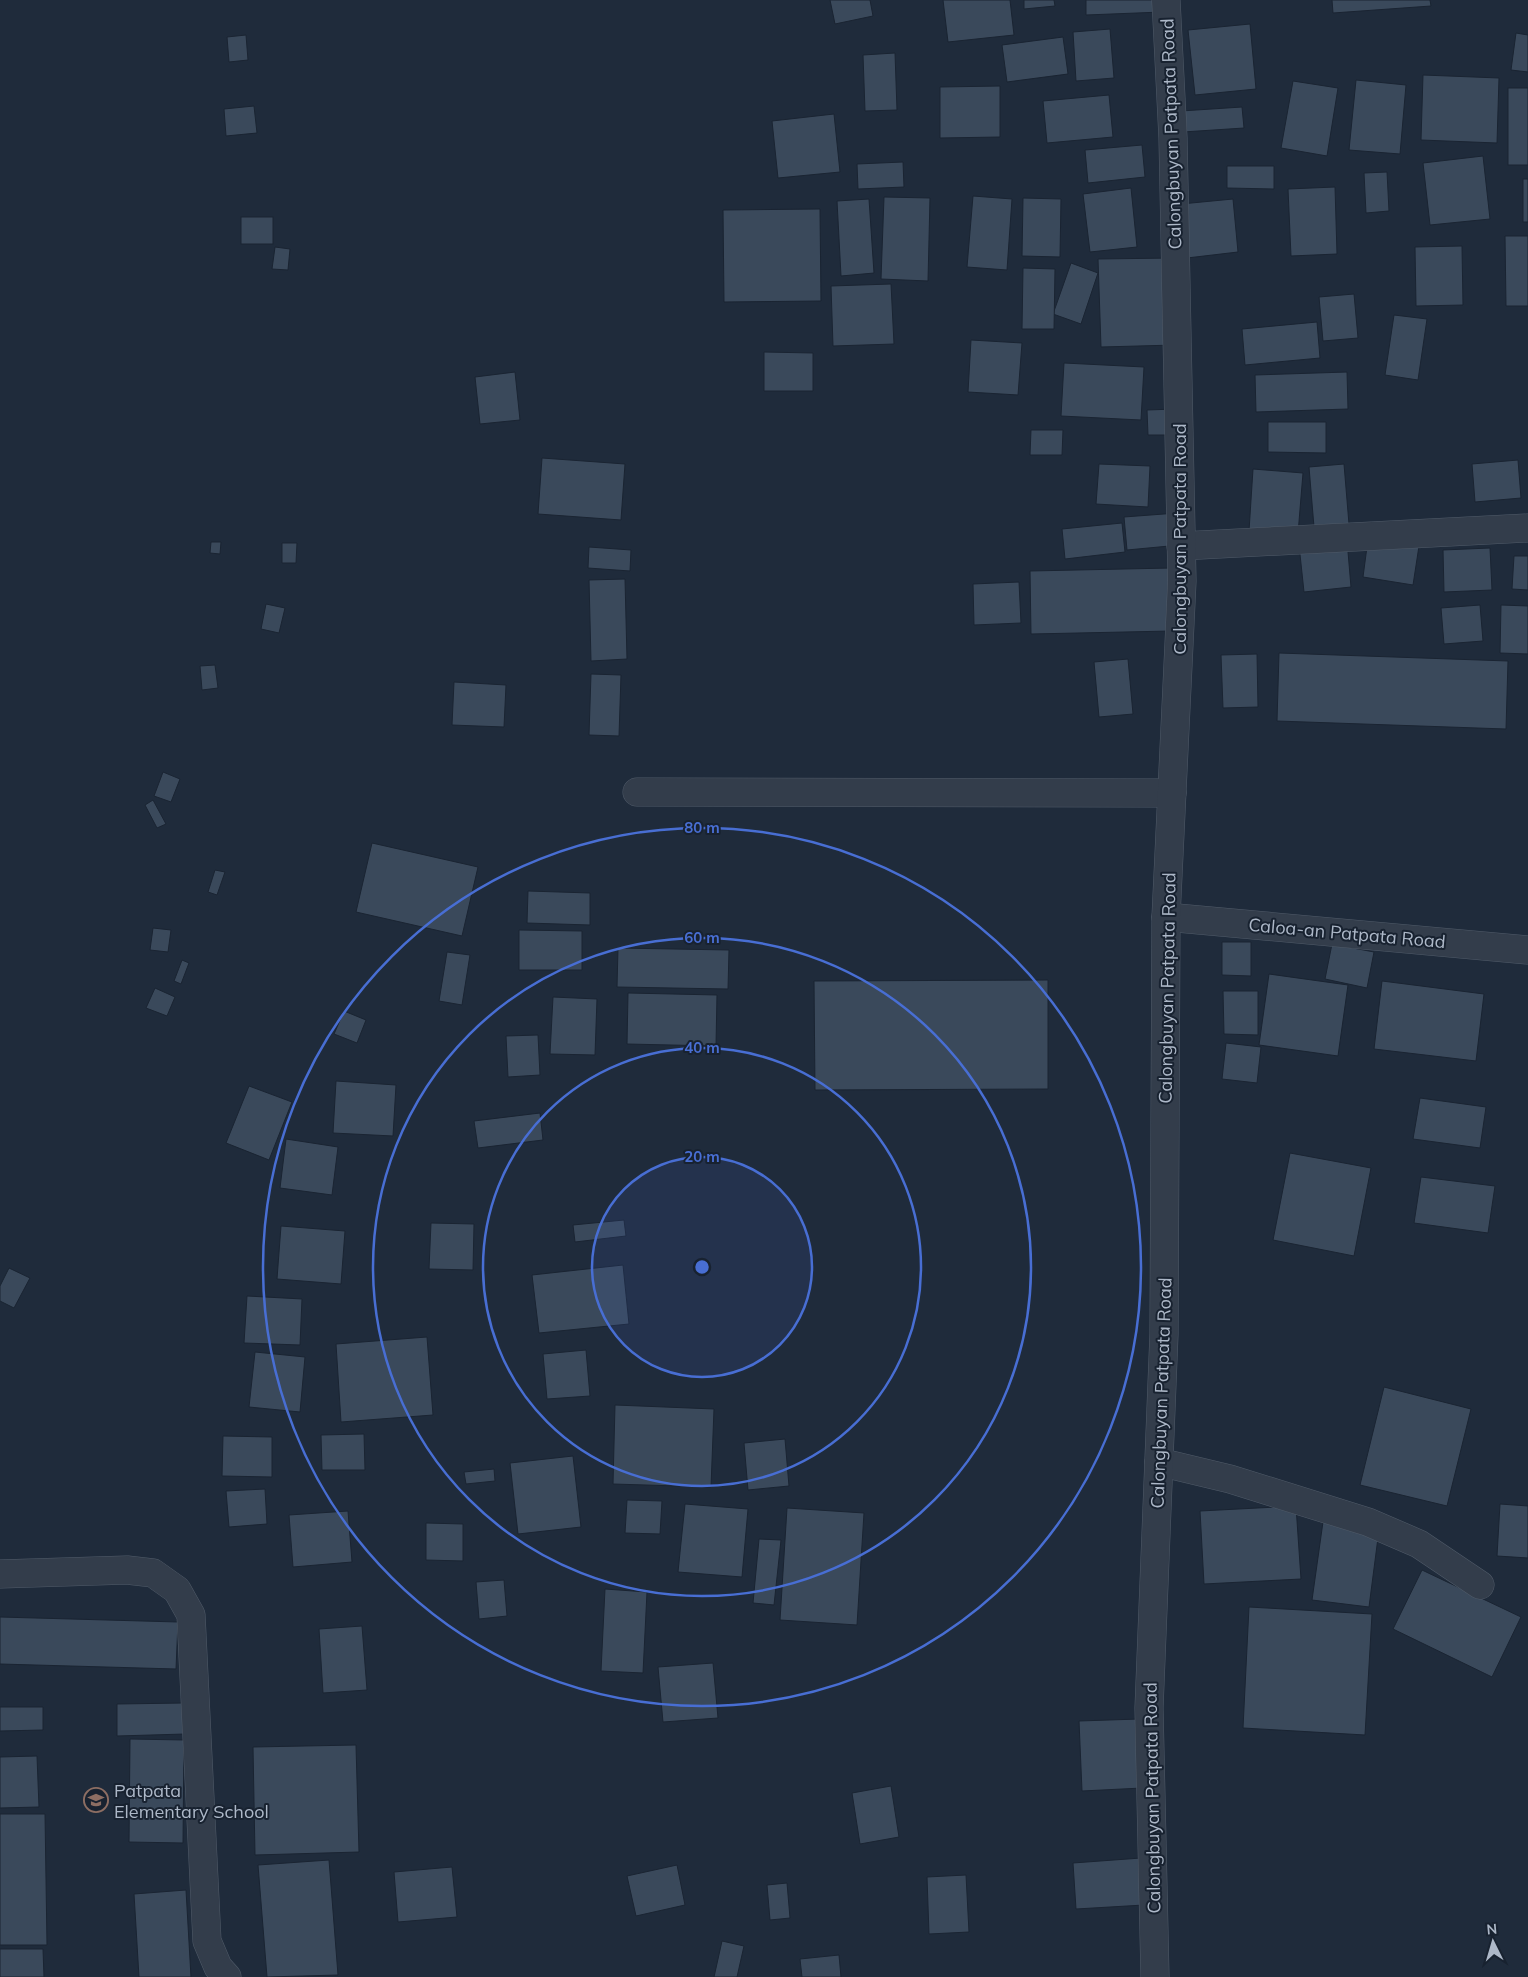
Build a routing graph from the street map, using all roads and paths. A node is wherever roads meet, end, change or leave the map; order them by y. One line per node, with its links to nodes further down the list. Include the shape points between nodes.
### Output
1 (1166, 0): 3 (street, Calongbuyan Patpata Road, via 1173,138)
2 (1528, 528): 3 (street)
3 (1182, 546): 5 (street, Calongbuyan Patpata Road)
4 (637, 792): 5 (street)
5 (1172, 793): 6 (street, Calongbuyan Patpata Road)
6 (1166, 917): 7 (street, Caloa-an Patpata Road); 8 (street, Calongbuyan Patpata Road, via 1164,1334)
7 (1528, 950)
8 (1158, 1462): 10 (street, via 1230,1479 1368,1522 1419,1544); 12 (street, Calongbuyan Patpata Road, via 1149,1708)
9 (0, 1574): 11 (street, via 127,1570 153,1573 177,1590 185,1602 191,1614 207,1941 218,1967)
10 (1480, 1585)
11 (227, 1977)
12 (1155, 1977)

